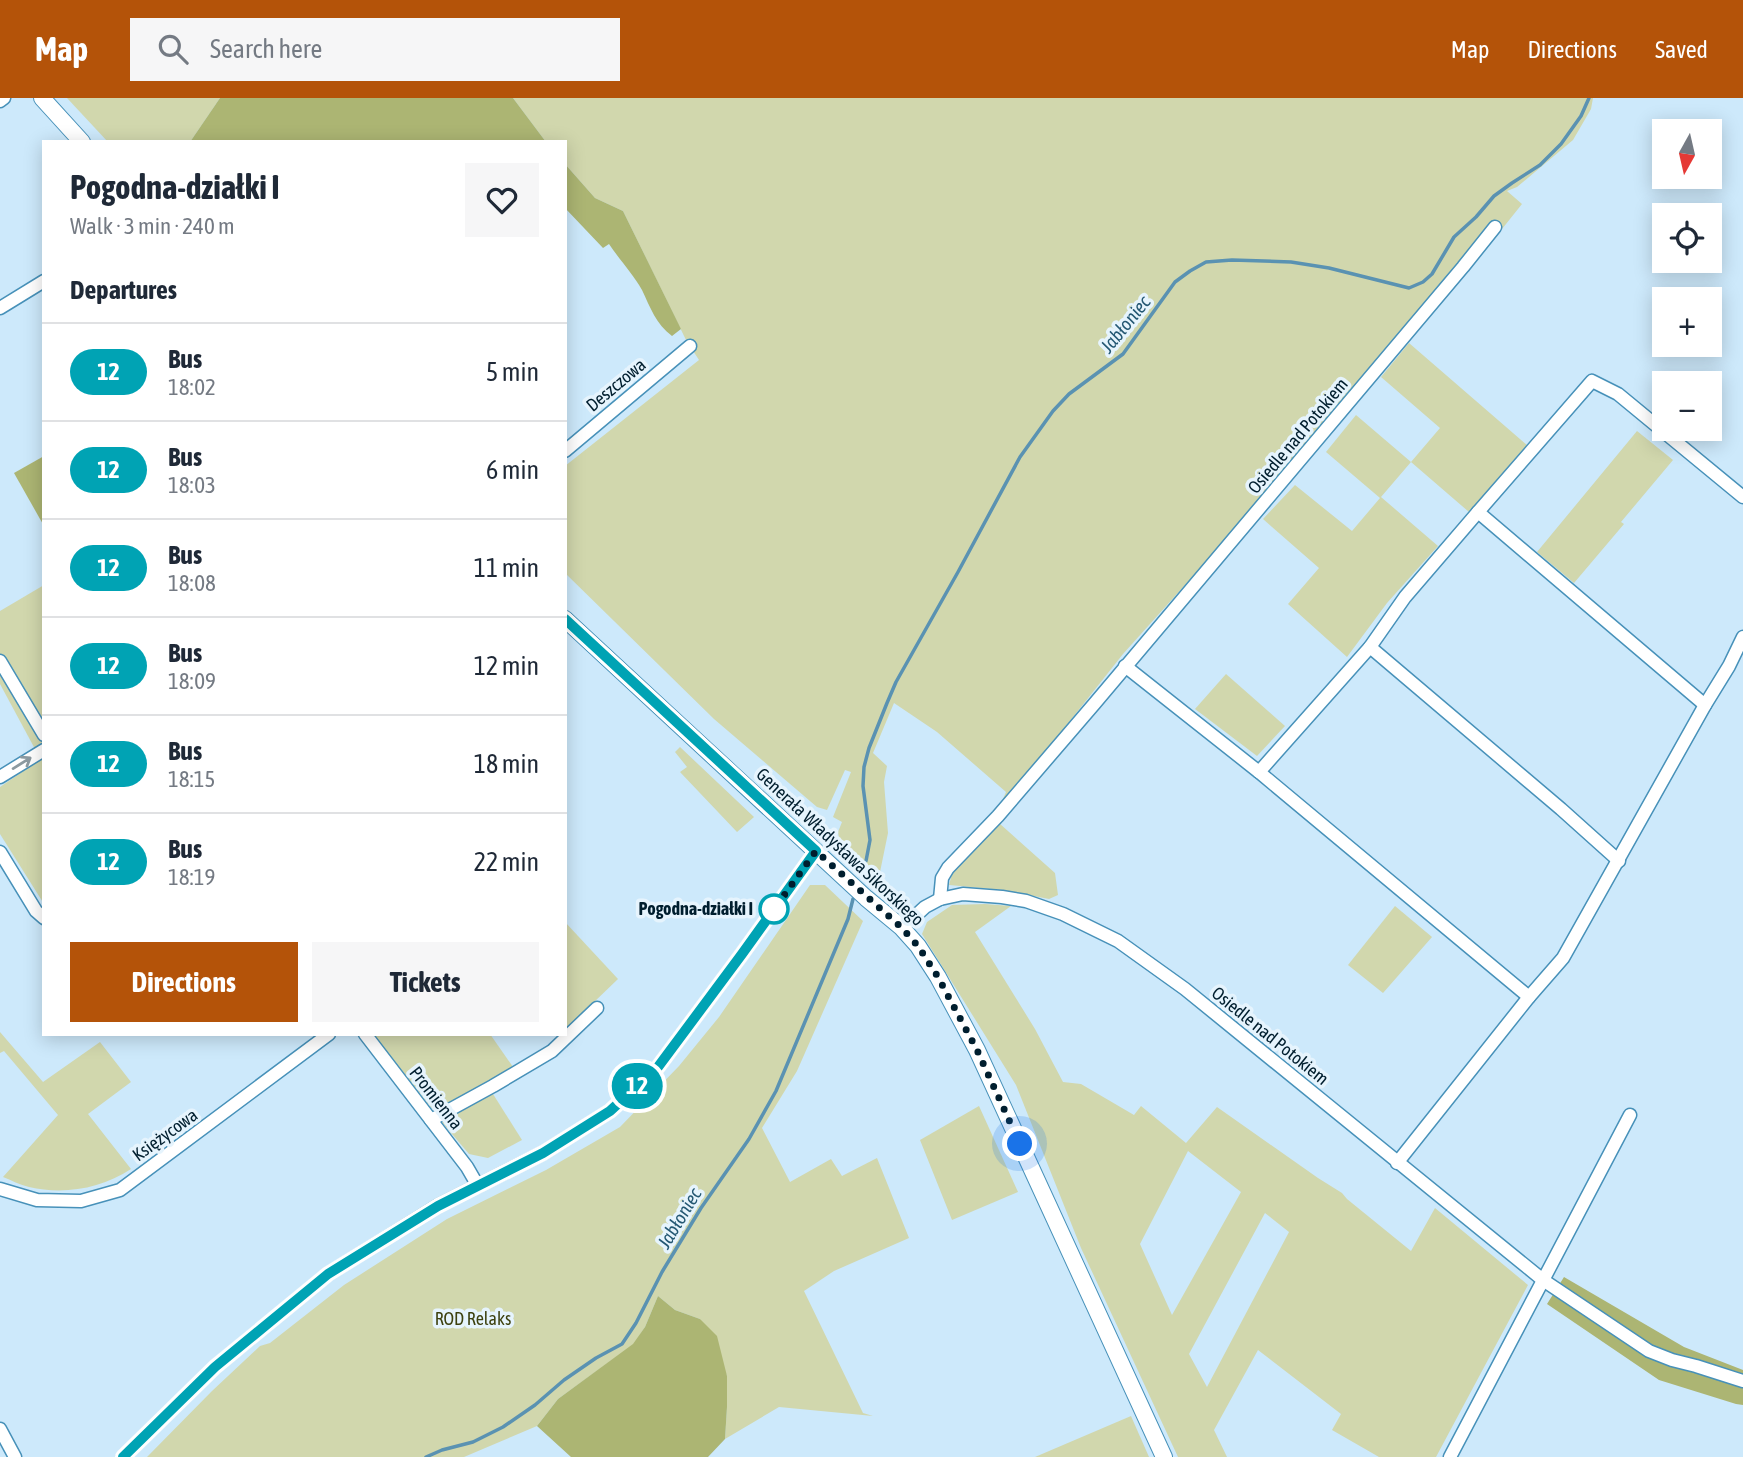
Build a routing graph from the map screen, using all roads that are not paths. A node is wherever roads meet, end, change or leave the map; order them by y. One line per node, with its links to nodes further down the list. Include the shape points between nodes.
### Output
1 (42, 98): 2 (street)
2 (80, 140)
3 (1495, 227): 14 (street, Osiedle nad Potokiem)
4 (42, 282): 5 (street)
5 (0, 308)
6 (690, 346): 7 (street, Deszczowa)
7 (567, 449)
8 (1743, 497): 9 (street, via 1618,394 1592,381)
9 (1478, 512): 12 (street, via 1405,597); 15 (street)
10 (567, 621): 20 (street, Generała Władysława Sikorskiego)
11 (1743, 638): 15 (street)
12 (1370, 647): 18 (street); 22 (street)
13 (0, 660): 16 (street)
14 (1125, 666): 18 (street); 23 (street, Osiedle nad Potokiem, via 948,869)
15 (1705, 705): 22 (street)
16 (42, 732)
17 (42, 751): 19 (street, one-way to 17)
18 (1259, 772): 26 (street)
19 (0, 777)
20 (816, 851): 25 (street, Generała Władysława Sikorskiego); 33 (street, via 658,1067 610,1111)
21 (0, 852): 24 (street)
22 (1619, 861): 26 (street, via 1563,958)
23 (940, 899): 25 (street); 32 (street, Osiedle nad Potokiem, via 964,894 1026,901 1118,941 1185,989)
24 (42, 916)
25 (901, 927): 40 (street, Generała Władysława Sikorskiego, via 938,977 977,1050)
26 (1530, 998): 32 (street)
27 (597, 1008): 31 (street, via 552,1051)
28 (326, 1036): 34 (street, Księżycowa, via 120,1190 81,1201 37,1200)
29 (367, 1036): 31 (street, Promienna)
30 (1630, 1115): 35 (street)
31 (431, 1120): 33 (street, Promienna)
32 (1397, 1163): 35 (street, Osiedle nad Potokiem)
33 (478, 1186): 39 (street, via 328,1274 215,1367)
34 (0, 1189)
35 (1543, 1280): 36 (street, Osiedle nad Potokiem, via 1649,1351); 41 (street)
36 (1743, 1381)
37 (0, 1429): 38 (street)
38 (15, 1457)
39 (123, 1457)
40 (1164, 1457)
41 (1450, 1457)

